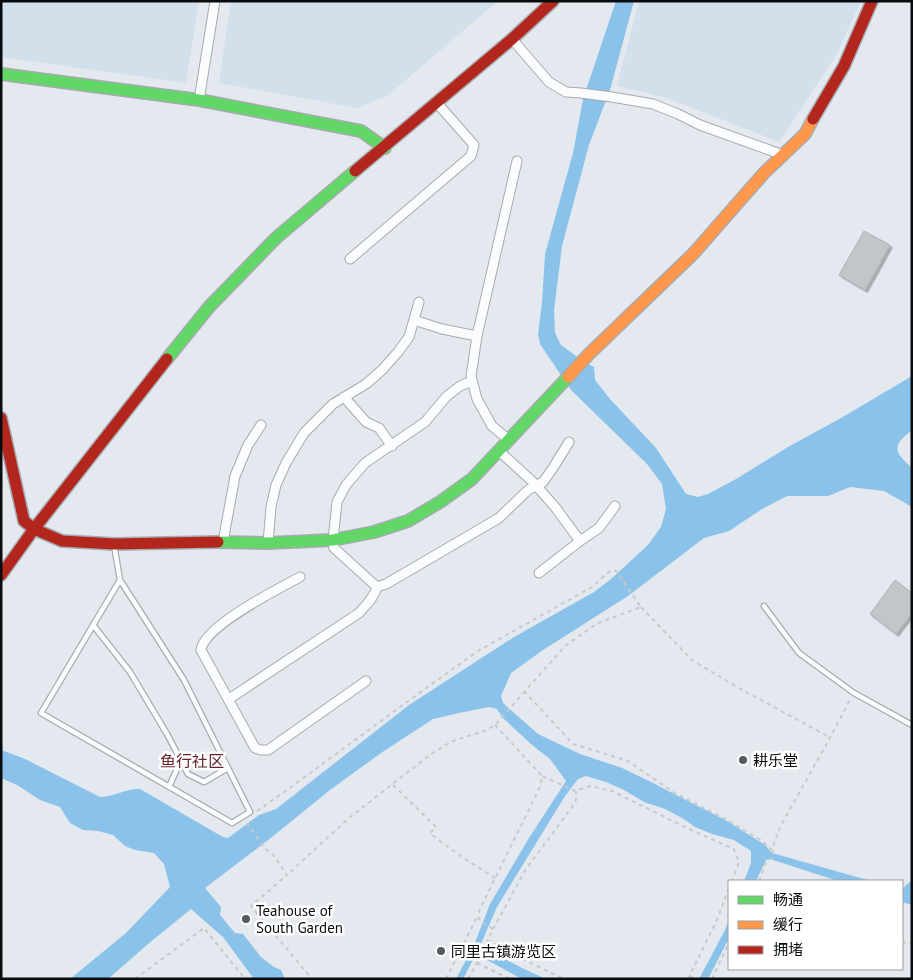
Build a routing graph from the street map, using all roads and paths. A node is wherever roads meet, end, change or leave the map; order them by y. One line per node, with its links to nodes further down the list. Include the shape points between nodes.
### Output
1 (215, 1): 6 (street)
2 (554, 1): 4 (street)
3 (872, 1): 9 (street, via 844,66 805,134)
4 (512, 39): 7 (street); 9 (street, via 550,82 566,92 653,104 700,126)
5 (1, 74): 6 (street)
6 (199, 100): 8 (street, via 361,131)
7 (437, 103): 8 (street); 11 (street, via 474,145 471,156)
8 (385, 148): 25 (street, via 276,238 209,307)
9 (783, 155): 19 (street, via 693,254 588,355)
10 (517, 161): 14 (street)
11 (350, 259)
12 (419, 302): 13 (street)
13 (414, 320): 14 (street); 16 (street, via 409,337 382,370)
14 (477, 336): 15 (street)
15 (472, 381): 19 (street, via 477,399 492,426); 21 (street, via 460,386 425,422)
16 (344, 397): 21 (street, via 366,422 379,428); 29 (street, via 304,433 286,463 271,507)
17 (1, 418): 25 (street, via 24,521)
18 (261, 425): 28 (street, via 235,476)
19 (509, 440): 22 (street)
20 (569, 442): 23 (street, via 554,468 543,482)
21 (392, 446): 26 (street, via 365,463 346,485 337,502)
22 (499, 451): 23 (street); 26 (street, via 472,479 408,521)
23 (536, 485): 27 (street); 35 (street, via 499,518)
24 (615, 506): 27 (street, via 599,528)
25 (34, 529): 30 (street, via 62,541); 32 (street)
26 (333, 540): 29 (street); 35 (street, via 334,548)
27 (580, 541): 31 (street)
28 (223, 542): 29 (street); 30 (street)
29 (268, 543)
30 (114, 544): 34 (lane)
31 (539, 573)
32 (1, 575)
33 (300, 577): 42 (street, via 238,612 213,630 201,644 201,650)
34 (120, 580): 38 (lane); 47 (lane, via 184,680)
35 (377, 587): 42 (street, via 359,614)
36 (764, 606): 41 (lane, via 799,653)
37 (642, 607): 40 (path, via 598,623 566,645); 45 (path, via 692,660); 52 (path, via 616,571 611,570 592,587 478,651)
38 (93, 625): 46 (lane, via 130,672); 50 (lane, via 41,713)
39 (366, 681): 42 (street, via 268,750 255,748)
40 (524, 691): 43 (path); 54 (path, via 573,744 628,761 673,792 761,840)
41 (854, 693): 44 (lane); 45 (path)
42 (229, 699)
43 (495, 725): 48 (path); 49 (path, via 453,741)
44 (912, 725)
45 (829, 738): 54 (path, via 780,827)
46 (181, 760): 47 (lane, via 188,774 204,782); 50 (lane)
47 (228, 768): 50 (lane, via 250,812 232,823)
48 (542, 776): 51 (path); 56 (path, via 541,785)
49 (392, 784): 55 (path); 56 (path, via 436,826 430,833)
50 (169, 787)
51 (575, 791): 57 (path, via 590,786 612,791 734,849 739,862); 61 (path, via 575,803 526,869)
52 (257, 811)
53 (247, 822): 55 (path)
54 (772, 850): 58 (path, via 771,859 766,862)
55 (287, 875): 68 (path, via 251,906)
56 (495, 878): 60 (path)
57 (732, 880)
58 (758, 880)
59 (728, 891): 65 (path)
60 (479, 912): 61 (path, via 480,921); 69 (path)
61 (491, 928): 62 (path)
62 (487, 940): 64 (path); 72 (path)
63 (728, 944): 74 (path)
64 (478, 961): 70 (path); 71 (path)
65 (689, 977): 73 (path)
66 (135, 979): 67 (path, via 204,928)
67 (245, 979)
68 (312, 979)
69 (446, 979)
70 (468, 979)
71 (510, 979)
72 (564, 979)
73 (696, 979)
74 (712, 979)

